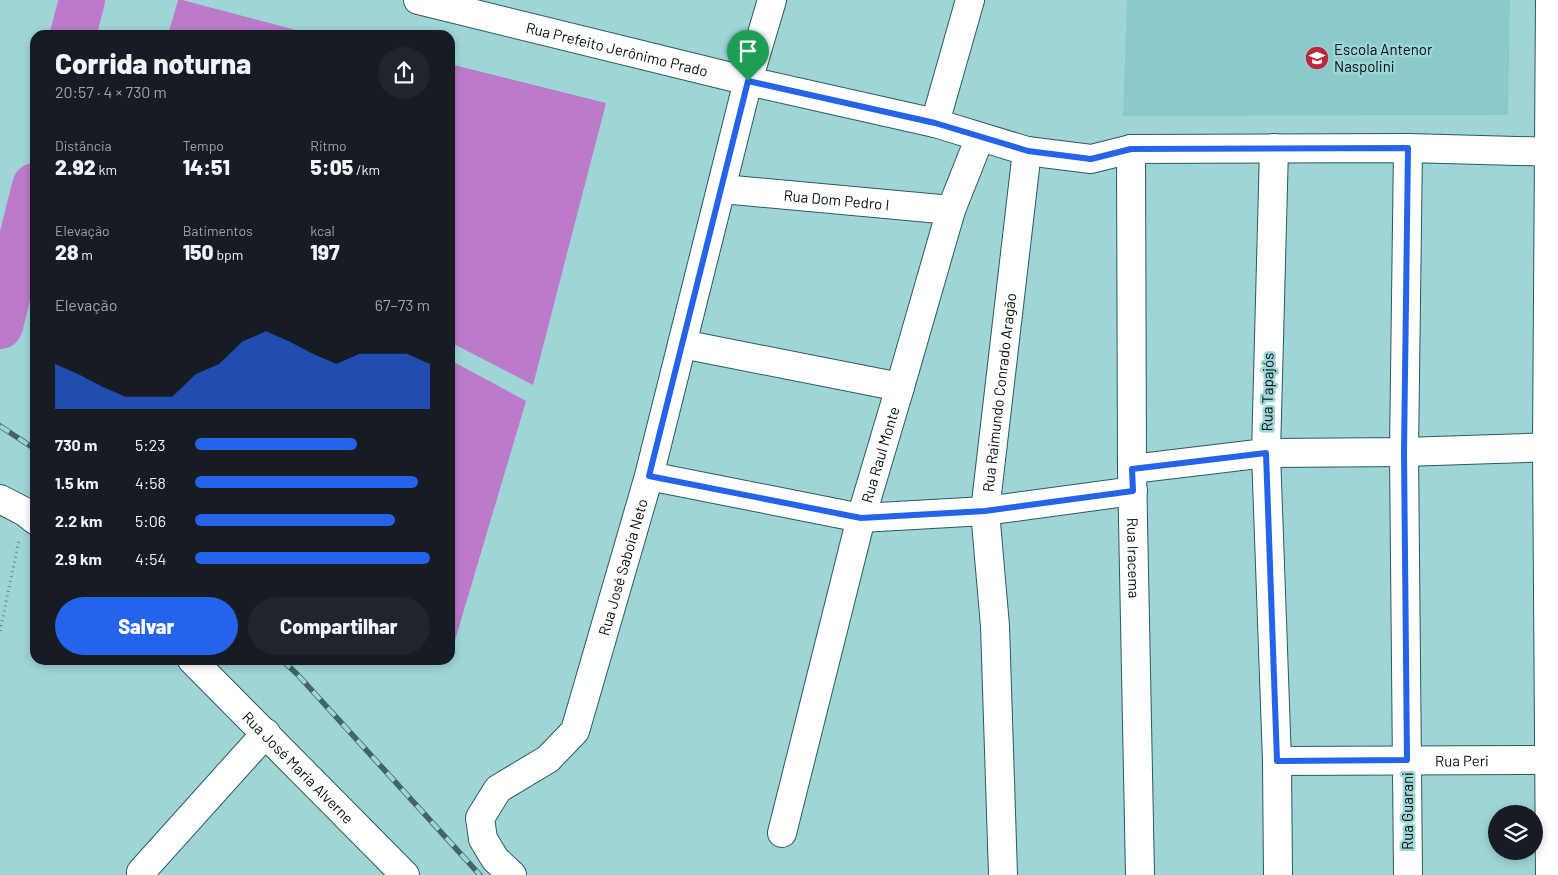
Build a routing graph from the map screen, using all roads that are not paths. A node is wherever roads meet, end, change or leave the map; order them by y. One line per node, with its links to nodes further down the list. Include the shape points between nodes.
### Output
1 (418, 0): 5 (street, Rua Prefeito Jerônimo Prado)
2 (772, 0): 5 (street, Rua José Saboia Neto)
3 (970, 0): 6 (street)
4 (1550, 0): 12 (street)
5 (748, 81): 6 (street, Rua Prefeito Jerônimo Prado); 13 (street, Rua José Saboia Neto)
6 (935, 123): 7 (street, Rua Prefeito Jerônimo Prado)
7 (980, 137): 11 (street, Rua Prefeito Jerônimo Prado); 14 (street, Rua Raul Monte)
8 (1274, 148): 9 (street, Rua Prefeito Jerônimo Prado); 10 (street, Rua Prefeito Jerônimo Prado); 19 (street, Rua Tapajós)
9 (1408, 148): 12 (street, Rua Prefeito Jerônimo Prado); 18 (street, Rua Guarani)
10 (1131, 149): 11 (street, Rua Prefeito Jerônimo Prado, via 1091,159); 21 (street, Rua Iracema)
11 (1028, 151): 23 (street, Rua Raimundo Conrado Aragão)
12 (1554, 152): 17 (street)
13 (722, 189): 14 (street, Rua Dom Pedro I); 15 (street, Rua José Saboia Neto)
14 (950, 210): 16 (street, Rua Raul Monte)
15 (682, 344): 16 (street); 20 (street, Rua José Saboia Neto)
16 (900, 387): 25 (street, Rua Raul Monte)
17 (1553, 447): 18 (street); 29 (street)
18 (1404, 452): 19 (street); 28 (street, Rua Guarani)
19 (1266, 453): 21 (street); 30 (street, Rua Tapajós)
20 (649, 476): 25 (street); 32 (street, Rua José Saboia Neto, via 575,731 548,759 498,790 480,818 483,839)
21 (1132, 480): 23 (street); 36 (street, Rua Iracema)
22 (0, 499): 24 (street)
23 (985, 511): 25 (street); 35 (street, Rua Raimundo Conrado Aragão, via 995,626)
24 (30, 516)
25 (861, 518): 31 (street, Rua Raul Monte)
26 (197, 665): 27 (street, Rua José Maria Alverne)
27 (266, 733): 33 (street); 34 (street, Rua José Maria Alverne)
28 (1407, 760): 29 (street, Rua Peri); 30 (street, Rua Peri); 38 (street, Rua Guarani)
29 (1554, 760): 39 (street)
30 (1277, 761): 37 (street, Rua Tapajós)
31 (782, 833)
32 (503, 867)
33 (142, 874)
34 (405, 875)
35 (1003, 875)
36 (1140, 875)
37 (1278, 875)
38 (1408, 875)
39 (1550, 875)

